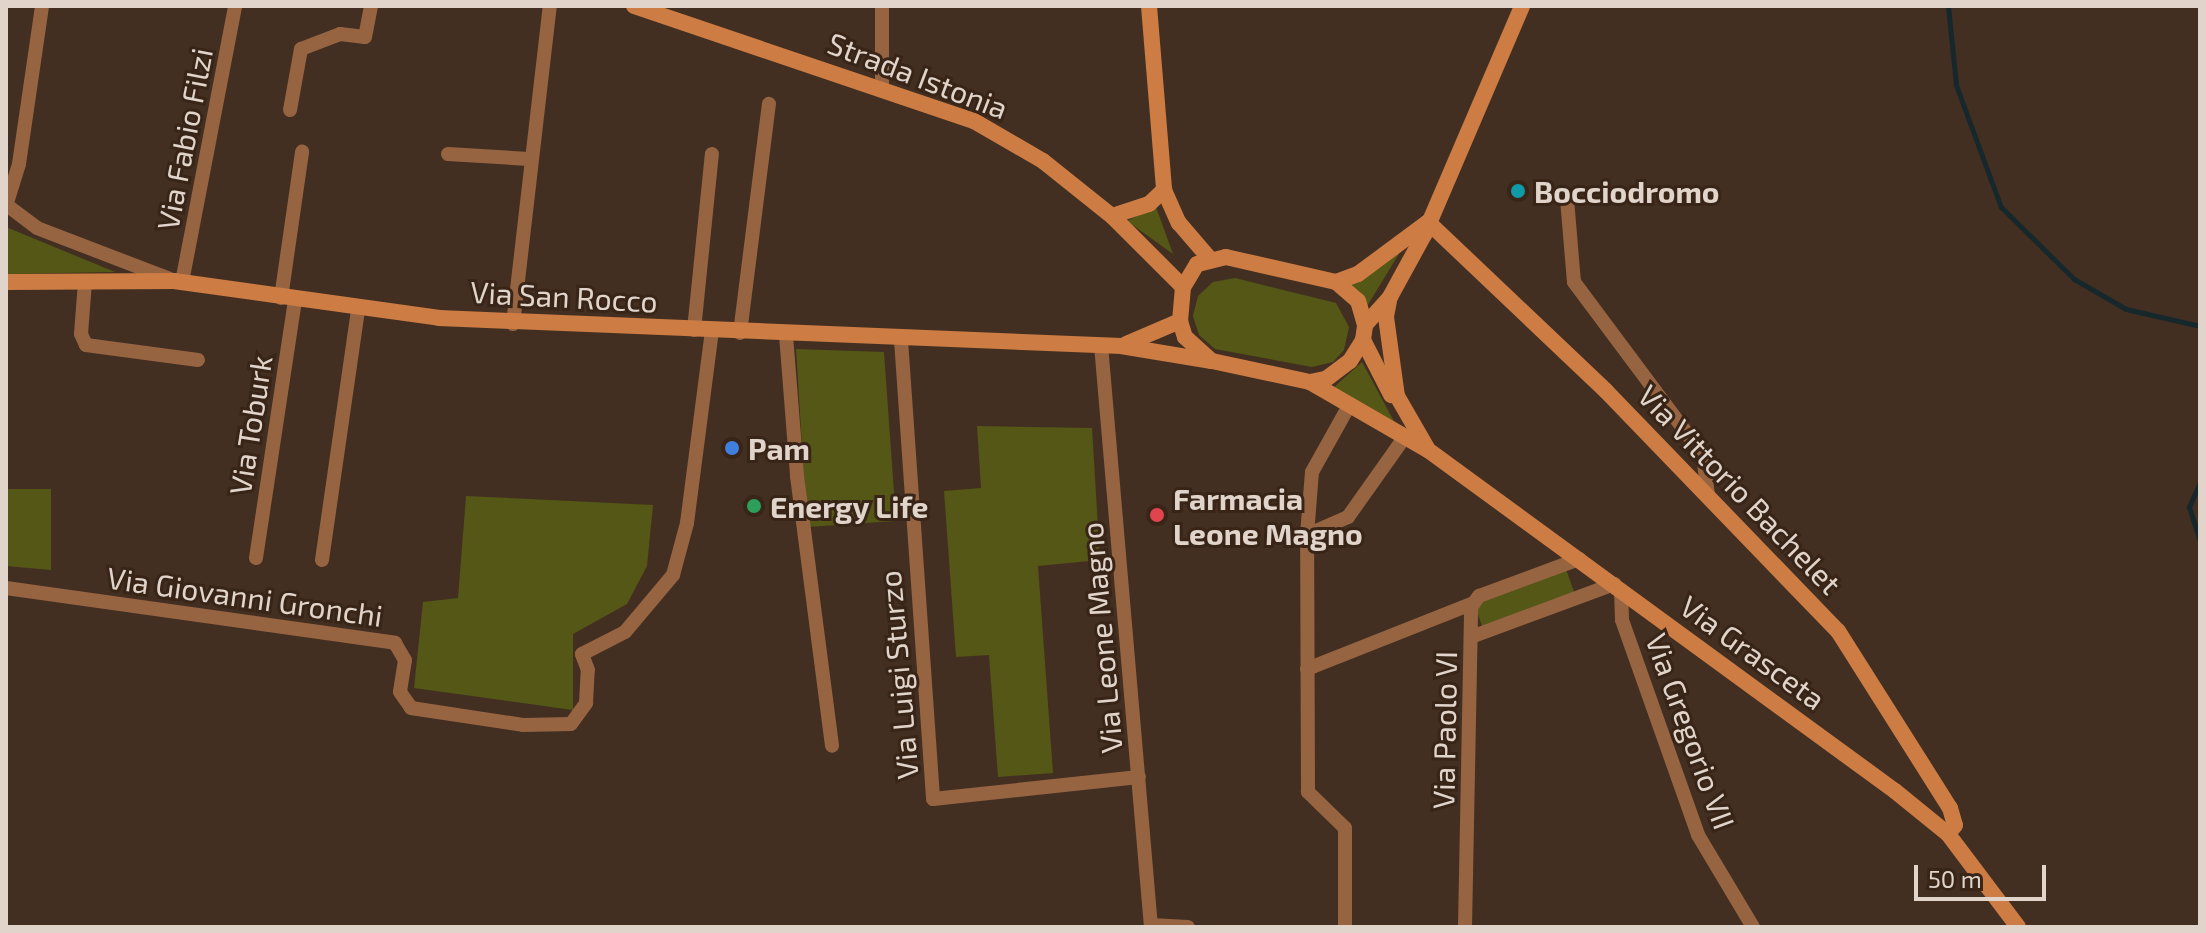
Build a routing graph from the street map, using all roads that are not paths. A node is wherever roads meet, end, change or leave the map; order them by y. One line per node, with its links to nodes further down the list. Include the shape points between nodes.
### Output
1 (42, 6): 18 (street, via 19,164)
2 (235, 6): 22 (street, Via Fabio Filzi)
3 (371, 6): 11 (street, via 365,37 340,34 301,49)
4 (550, 6): 15 (street)
5 (634, 6): 9 (street, Strada Istonia)
6 (882, 6): 9 (street)
7 (1149, 6): 16 (street)
8 (1522, 6): 20 (street)
9 (882, 88): 19 (street, Strada Istonia, via 974,121 1043,161)
10 (769, 104): 35 (street)
11 (290, 110)
12 (302, 152): 28 (street, Via Toburk)
13 (448, 154): 15 (street)
14 (712, 154): 32 (street)
15 (529, 159): 31 (street)
16 (1164, 190): 19 (street, via 1149,204); 21 (street, via 1179,223)
17 (1567, 199): 47 (street, via 1574,282 1703,455)
18 (7, 206): 22 (street, via 37,228)
19 (1112, 216): 26 (street, Strada Istonia)
20 (1428, 222): 25 (street, via 1358,274); 27 (street); 47 (street, Via Vittorio Bachelet)
21 (1210, 259): 25 (street, via 1226,257); 26 (street, via 1197,264)
22 (178, 281): 24 (street, Via San Rocco); 28 (street, Via San Rocco)
23 (6, 282): 24 (street, Via San Rocco)
24 (85, 282): 40 (street, via 81,334 86,345)
25 (1336, 282): 34 (street, via 1358,301)
26 (1183, 287): 30 (street)
27 (1390, 297): 34 (street); 44 (street, via 1386,317 1391,364)
28 (288, 300): 29 (street, Via San Rocco); 49 (street, Via Toburk)
29 (358, 310): 31 (street, Via San Rocco); 51 (street)
30 (1180, 321): 39 (street); 41 (street, via 1185,337)
31 (513, 324): 32 (street, Via San Rocco)
32 (694, 330): 33 (street, Via San Rocco)
33 (712, 331): 35 (street, Via San Rocco); 53 (street, Via Giovanni Gronchi, via 687,523 673,575 625,632 582,654 588,670 586,703 571,724 560,728 411,708 402,702 405,660 395,643)
34 (1364, 332): 42 (street, via 1337,372); 44 (street, via 1387,390)
35 (740, 333): 36 (street, Via San Rocco)
36 (786, 335): 37 (street, Via San Rocco); 57 (street, via 797,476)
37 (901, 340): 38 (street, Via San Rocco); 58 (street, Via Luigi Sturzo, via 933,799)
38 (1101, 345): 39 (street, Via San Rocco); 58 (street, Via Leone Magno)
39 (1121, 346): 41 (street, Via San Rocco)
40 (198, 360)
41 (1212, 361): 42 (street)
42 (1310, 382): 43 (street)
43 (1350, 404): 45 (street); 48 (street, via 1312,472)
44 (1403, 409): 46 (street)
45 (1404, 438): 46 (street); 48 (street, via 1348,517)
46 (1428, 450): 50 (street, Via Grasceta)
47 (1708, 494): 59 (street, Via Vittorio Bachelet, via 1838,631 1950,808 1955,825)
48 (1307, 535): 56 (street)
49 (256, 558)
50 (1579, 559): 52 (street, Via Grasceta); 54 (street, Via Paolo VI, via 1479,596)
51 (322, 560)
52 (1617, 587): 55 (street, Via Paolo VI); 59 (street, Via Grasceta); 64 (street, Via Gregorio VII, via 1622,620 1698,835)
53 (6, 588)
54 (1474, 603): 55 (street, via 1467,622); 56 (street, Via Paolo VI)
55 (1471, 637): 63 (street, Via Paolo VI, via 1466,662 1471,682)
56 (1307, 669): 62 (street, via 1308,792 1345,828)
57 (832, 746)
58 (1139, 777): 60 (street, Via Leone Magno)
59 (1948, 834): 65 (street, Via Grasceta)
60 (1151, 926): 61 (street)
61 (1188, 927)
62 (1345, 927)
63 (1465, 927)
64 (1753, 927)
65 (2018, 927)

